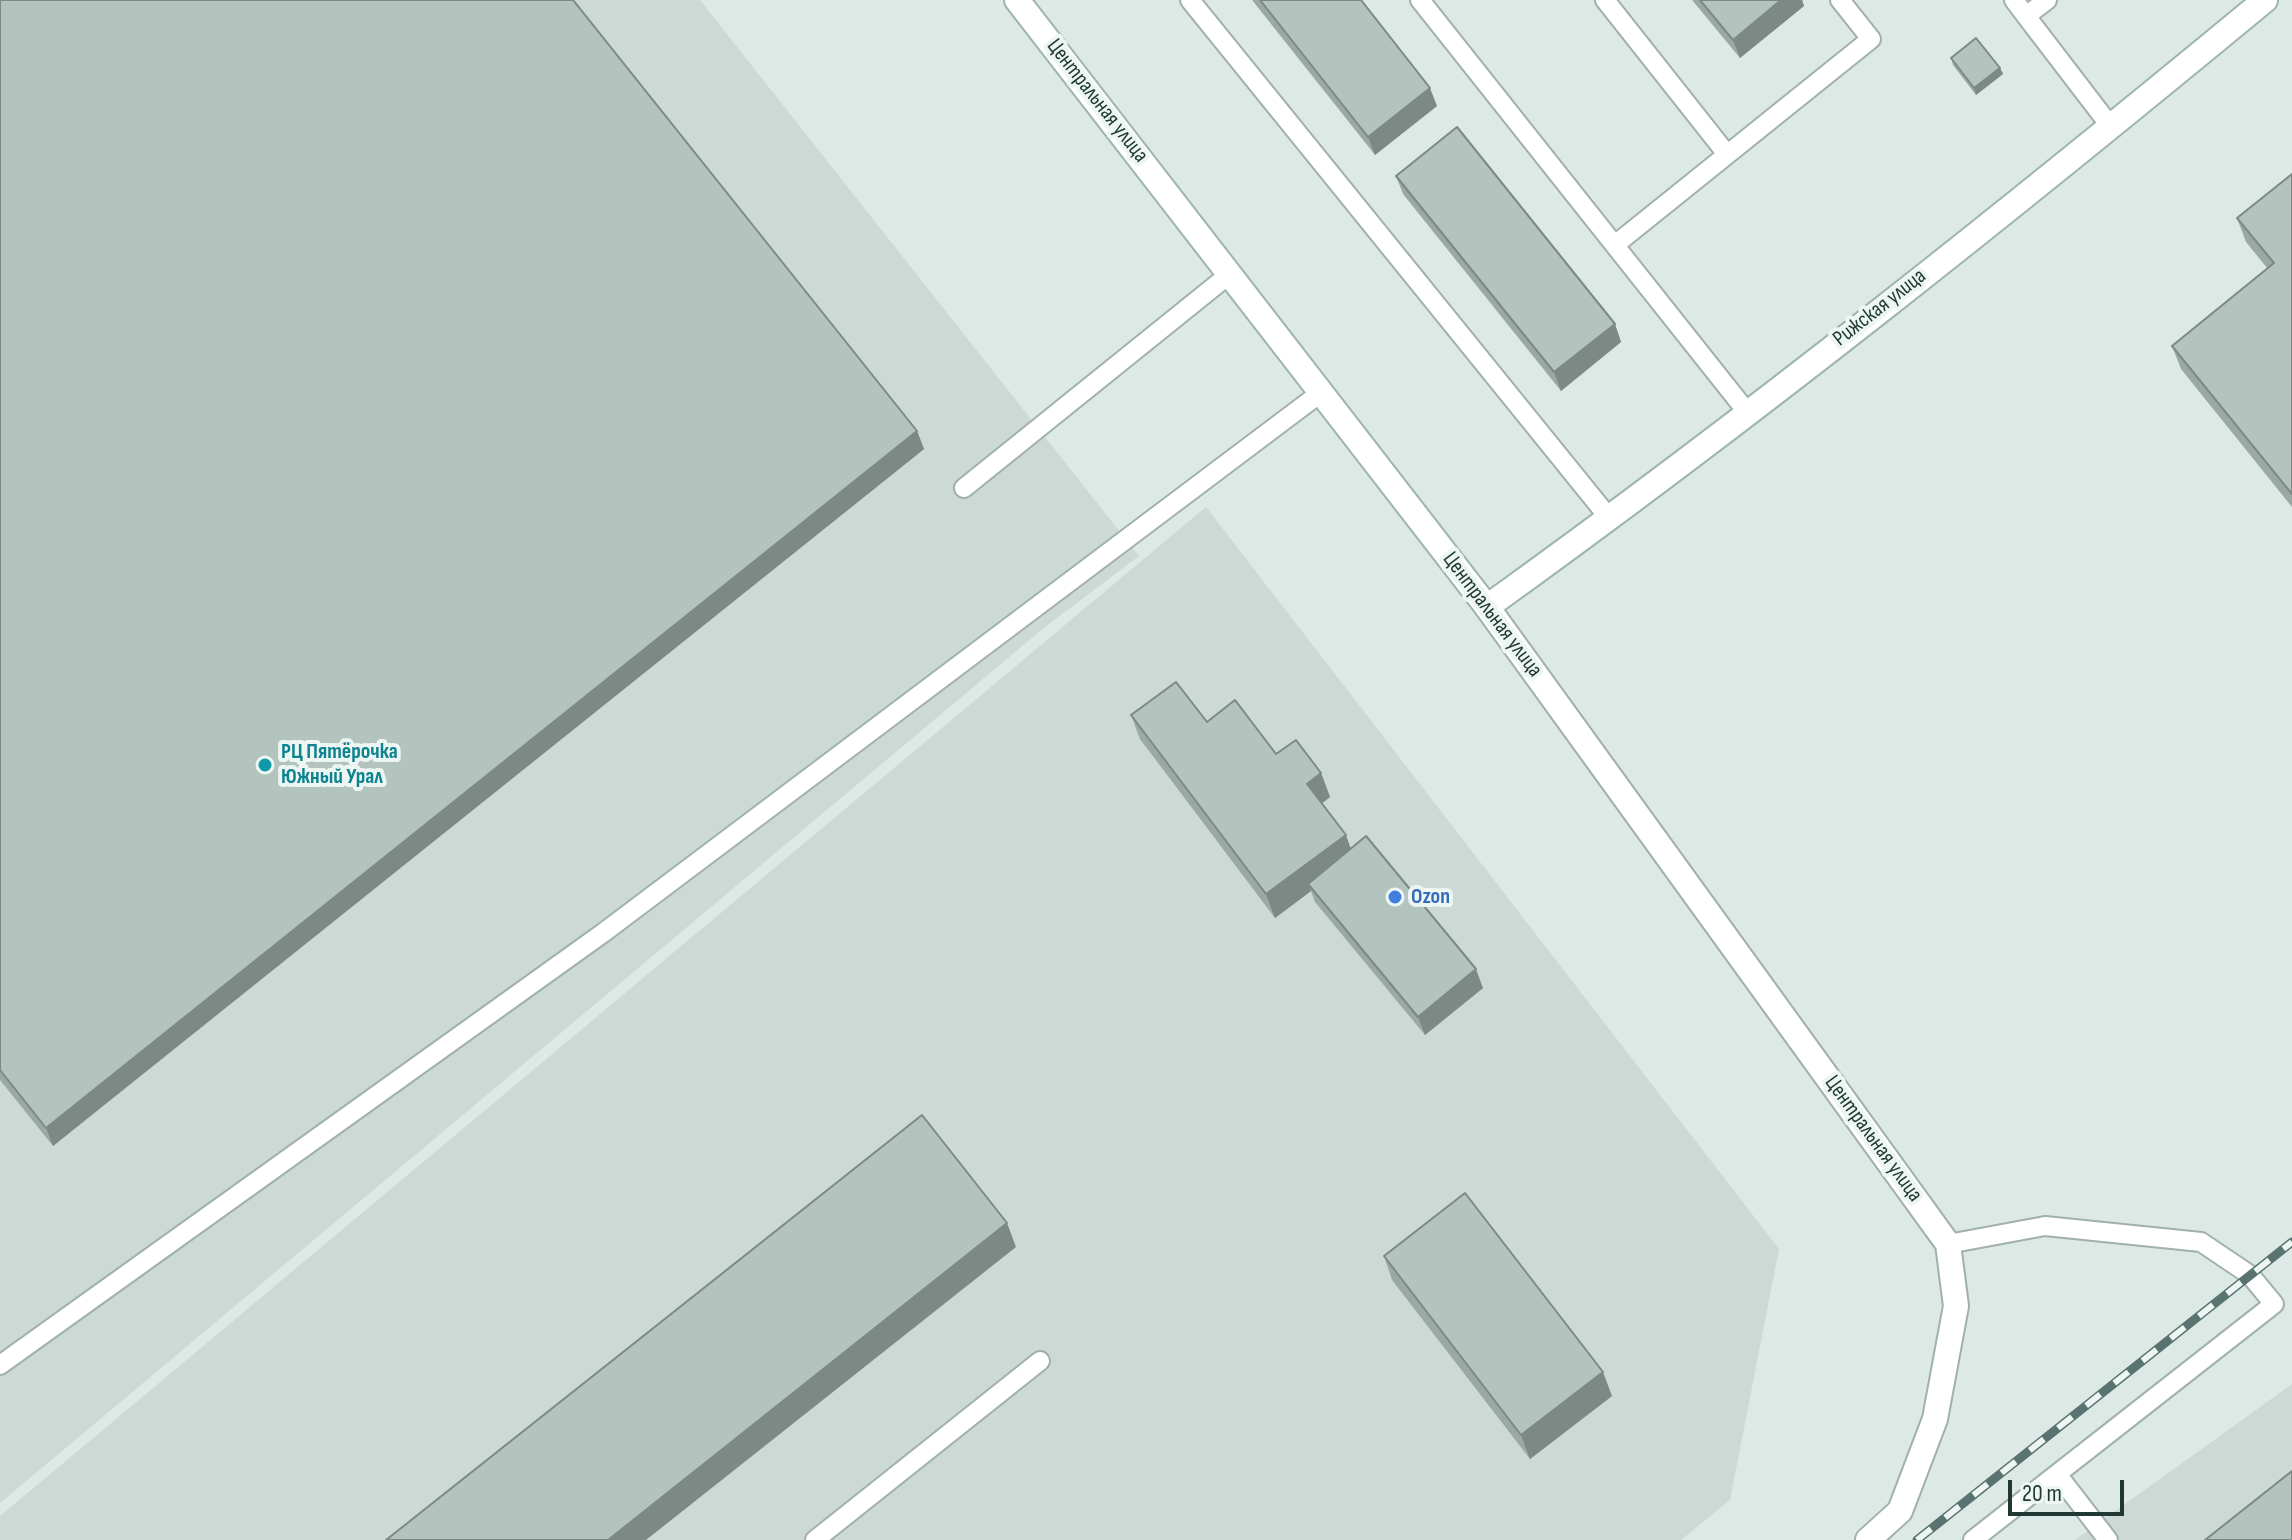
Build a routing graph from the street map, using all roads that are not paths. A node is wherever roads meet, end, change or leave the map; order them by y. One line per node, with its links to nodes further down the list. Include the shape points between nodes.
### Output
1 (1017, 0): 13 (street, Центральная улица)
2 (1190, 0): 17 (lane)
3 (1420, 0): 12 (lane)
4 (1605, 0): 11 (lane)
5 (1840, 0): 11 (lane, via 1871,39)
6 (2014, 0): 9 (lane)
7 (2047, 0): 9 (lane)
8 (2265, 0): 10 (street, Рижская улица)
9 (2026, 16): 10 (lane)
10 (2111, 127): 15 (street, Рижская улица)
11 (1726, 153): 12 (lane)
12 (1616, 244): 15 (lane)
13 (1231, 273): 14 (street, Центральная улица); 16 (lane)
14 (1323, 391): 18 (street, Центральная улица); 21 (lane, via 603,933)
15 (1747, 412): 17 (street, Рижская улица)
16 (964, 488)
17 (1610, 519): 18 (street, Рижская улица)
18 (1487, 607): 19 (street, Центральная улица)
19 (1948, 1244): 22 (lane, via 2045,1226 2201,1242 2250,1275 2274,1304); 24 (street, via 1956,1306 1935,1419 1900,1511)
20 (1040, 1361): 23 (lane)
21 (0, 1365)
22 (2057, 1474): 25 (lane); 26 (lane)
23 (815, 1540)
24 (1868, 1540)
25 (1973, 1540)
26 (2108, 1540)

